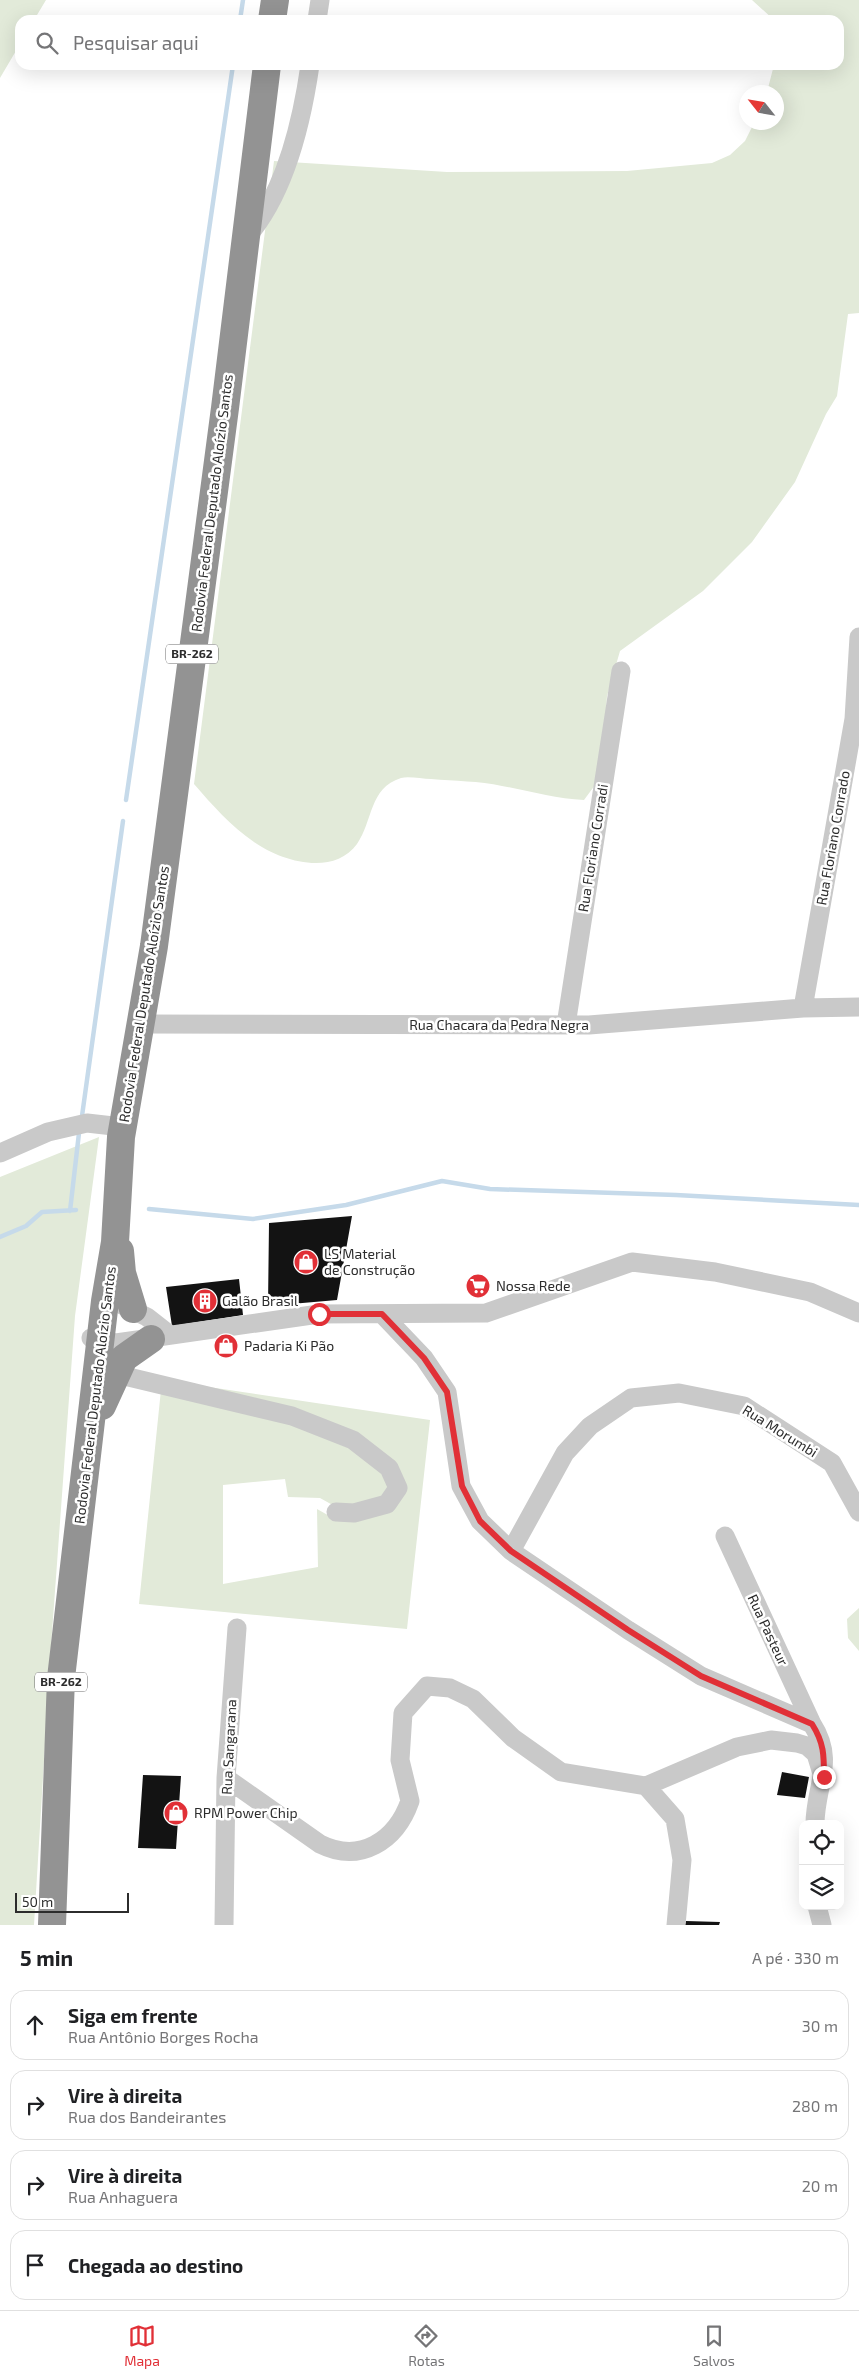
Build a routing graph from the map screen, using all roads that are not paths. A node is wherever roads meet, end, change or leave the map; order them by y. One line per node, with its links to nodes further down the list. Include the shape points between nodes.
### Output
1 (274, 0): 3 (highway)
2 (320, 0): 4 (street)
3 (272, 15)
4 (318, 15)
5 (265, 70): 7 (highway, Rodovia Federal Deputado Aloízio Santos / BR-262)
6 (309, 70): 7 (street, via 304,109 278,186 259,223)
7 (245, 238): 13 (highway, Rodovia Federal Deputado Aloízio Santos / BR-262, via 156,927)
8 (859, 637): 10 (street, Rua Floriano Conrado)
9 (621, 671): 14 (street, Rua Floriano Corradi)
10 (856, 719): 12 (street, Rua Floriano Conrado)
11 (859, 1006): 12 (street, Rua Chacara da Pedra Negra)
12 (803, 1008): 14 (street, Rua Chacara da Pedra Negra)
13 (139, 1024): 14 (street, Rua Chacara da Pedra Negra); 15 (highway, Rodovia Federal Deputado Aloízio Santos / BR-262)
14 (566, 1025)
15 (122, 1132): 16 (street, via 87,1123 48,1132); 17 (highway, Rodovia Federal Deputado Aloízio Santos / BR-262); 18 (highway)
16 (0, 1153)
17 (116, 1215): 18 (highway, Rodovia Federal Deputado Aloízio Santos / BR-262); 19 (highway, via 122,1273)
18 (101, 1302): 19 (street); 23 (highway, Rodovia Federal Deputado Aloízio Santos / BR-262)
19 (133, 1309): 22 (street)
20 (859, 1313): 21 (street, via 810,1292 715,1272 632,1262 486,1313)
21 (382, 1314): 22 (street, via 319,1314); 30 (street, via 424,1358 447,1392 462,1486 480,1521)
22 (160, 1337): 23 (street, via 116,1343); 24 (highway, via 124,1358)
23 (96, 1339): 25 (highway, Rodovia Federal Deputado Aloízio Santos / BR-262); 26 (highway, via 77,1442)
24 (116, 1374): 25 (highway); 27 (street, via 292,1416 353,1440 389,1468 398,1488 388,1504 354,1513)
25 (90, 1440): 26 (highway, Rodovia Federal Deputado Aloízio Santos / BR-262)
26 (83, 1497): 38 (highway, Rodovia Federal Deputado Aloízio Santos / BR-262, via 61,1678)
27 (336, 1512)
28 (859, 1512): 30 (street, Rua Morumbi, via 832,1463 744,1406 679,1393 631,1398 590,1426 565,1453)
29 (725, 1536): 32 (street, Rua Pasteur)
30 (511, 1551): 32 (street, via 701,1676)
31 (237, 1628): 34 (street, Rua Sangarana)
32 (812, 1724): 33 (street, Rua Pasteur, via 821,1737)
33 (824, 1777): 35 (street, via 816,1754 807,1746 771,1740 737,1747); 36 (street, Rua Pasteur)
34 (226, 1778): 35 (street, via 332,1850 350,1852 381,1841 398,1826 410,1801 400,1760 403,1713 426,1686 450,1688 474,1699 513,1738 561,1772); 39 (street, Rua Sangarana)
35 (646, 1786): 40 (street, via 675,1819 682,1860)
36 (816, 1820)
37 (818, 1910): 41 (street)
38 (52, 1925)
39 (224, 1925)
40 (676, 1925)
41 (822, 1925)

